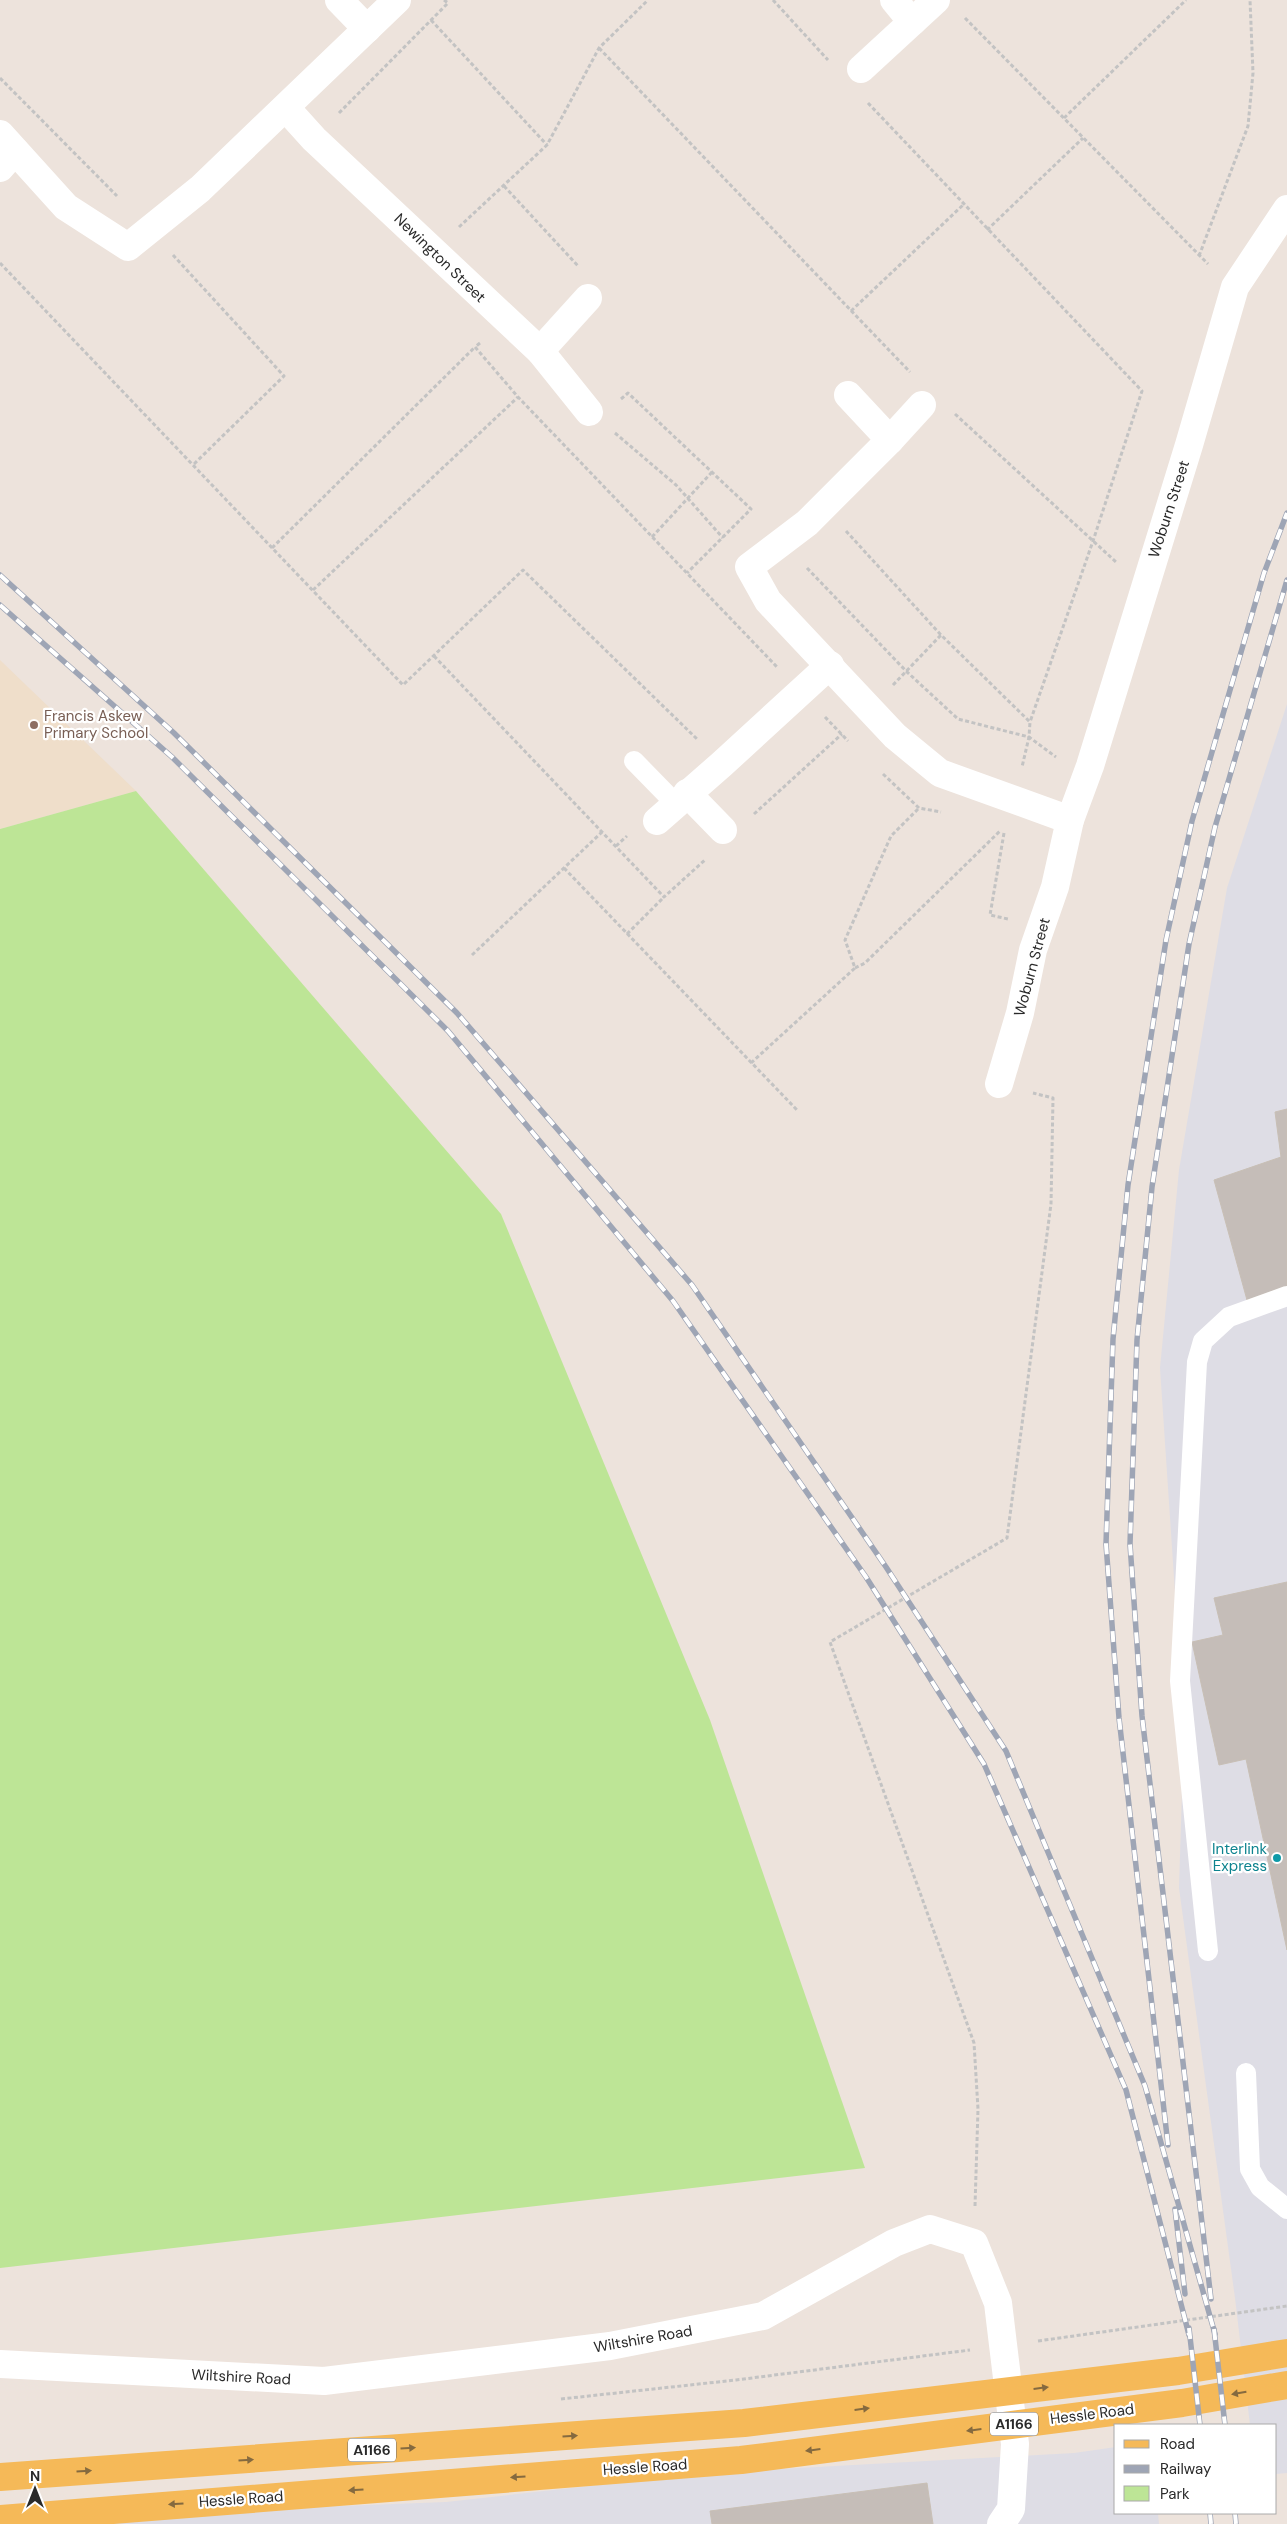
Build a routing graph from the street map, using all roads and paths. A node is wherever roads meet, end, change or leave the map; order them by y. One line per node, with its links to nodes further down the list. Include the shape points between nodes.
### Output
1 (339, 0): 13 (street)
2 (398, 0): 13 (street)
3 (444, 0): 11 (path, via 448,3)
4 (648, 0): 14 (path)
5 (773, 0): 15 (path)
6 (894, 0): 12 (street)
7 (936, 0): 12 (street)
8 (1186, 0): 20 (path)
9 (1250, 0): 31 (path, via 1253,73 1248,126)
10 (962, 14): 20 (path)
11 (431, 20): 22 (path); 23 (path)
12 (912, 22): 16 (street)
13 (367, 29): 19 (street)
14 (599, 48): 23 (path); 35 (path)
15 (834, 66)
16 (861, 68)
17 (0, 78): 28 (path)
18 (868, 102): 26 (path)
19 (286, 108): 22 (street, Newington Street); 28 (street, via 200,189)
20 (1064, 118): 21 (path)
21 (1083, 138): 29 (path); 31 (path)
22 (314, 139): 30 (street, Newington Street)
23 (547, 145): 25 (path)
24 (5, 151): 28 (street, via 66,207 128,247)
25 (504, 186): 30 (path); 34 (path, via 599,289)
26 (963, 205): 29 (path); 35 (path)
27 (1287, 209): 33 (street, Woburn Street)
28 (150, 230): 47 (path, via 284,376)
29 (987, 230): 51 (path, via 1142,391)
30 (433, 251): 36 (street, Newington Street)
31 (1199, 256): 33 (path)
32 (0, 263): 47 (path)
33 (1236, 287): 56 (street, Woburn Street)
34 (588, 298): 38 (street)
35 (851, 311): 39 (path)
36 (505, 320): 37 (path); 38 (street, Newington Street)
37 (475, 347): 41 (path); 53 (path)
38 (540, 350): 44 (street, Newington Street)
39 (914, 376)
40 (848, 395): 45 (street)
41 (518, 397): 46 (path); 57 (path)
42 (922, 405): 45 (street)
43 (949, 409): 51 (path)
44 (594, 416): 46 (path); 48 (path, via 628,393); 54 (path, via 676,485)
45 (890, 440): 49 (street)
46 (569, 450): 50 (path)
47 (193, 465): 53 (path)
48 (712, 472): 50 (path); 55 (path, via 751,509)
49 (823, 507): 52 (street, via 807,524); 60 (path, via 941,635)
50 (652, 537): 55 (path)
51 (1093, 541): 56 (path); 60 (path)
52 (782, 542): 54 (street); 61 (path, via 906,671 958,719)
53 (272, 548): 57 (path)
54 (749, 567): 58 (street, via 768,601)
55 (687, 573): 59 (path)
56 (1144, 588): 64 (street, Woburn Street)
57 (313, 590): 63 (path, via 403,684 523,570)
58 (830, 666): 59 (street); 67 (street, via 895,736 940,773)
59 (801, 692): 63 (street)
60 (1030, 722): 61 (path)
61 (1029, 737): 64 (path)
62 (634, 761): 65 (lane)
63 (722, 764): 65 (street)
64 (1085, 778): 67 (street, Woburn Street)
65 (673, 806): 68 (street)
66 (918, 808): 75 (path, via 891,836 845,940)
67 (1070, 820): 72 (street, Woburn Street, via 1055,887)
68 (723, 830)
69 (602, 832): 70 (path)
70 (564, 868): 73 (path); 74 (path)
71 (664, 897): 73 (path)
72 (1042, 926): 75 (path, via 990,915 1006,825 865,963); 77 (street, Woburn Street)
73 (627, 934): 76 (path)
74 (472, 955)
75 (855, 968): 76 (path)
76 (751, 1062): 78 (path)
77 (999, 1084): 83 (path, via 1053,1098 1051,1204 1007,1538 830,1642 974,2043 978,2109)
78 (796, 1110)
79 (1287, 1296): 80 (lane, via 1229,1317 1203,1341 1197,1362 1180,1681)
80 (1208, 1951)
81 (1246, 2073): 82 (lane, via 1250,2169 1260,2187)
82 (1287, 2209)
83 (974, 2243): 85 (street, Wiltshire Road, via 930,2229 894,2243 763,2316 581,2350 324,2381); 89 (street, via 998,2303 1015,2444 1010,2509)
84 (1287, 2353): 87 (main road, A1166, one-way to 84, via 744,2423 1178,2371)
85 (0, 2364)
86 (1287, 2385): 88 (main road, Hessle Road / A1166, one-way to 88, via 1182,2403 741,2460)
87 (0, 2477)
88 (0, 2519)
89 (1001, 2524)

